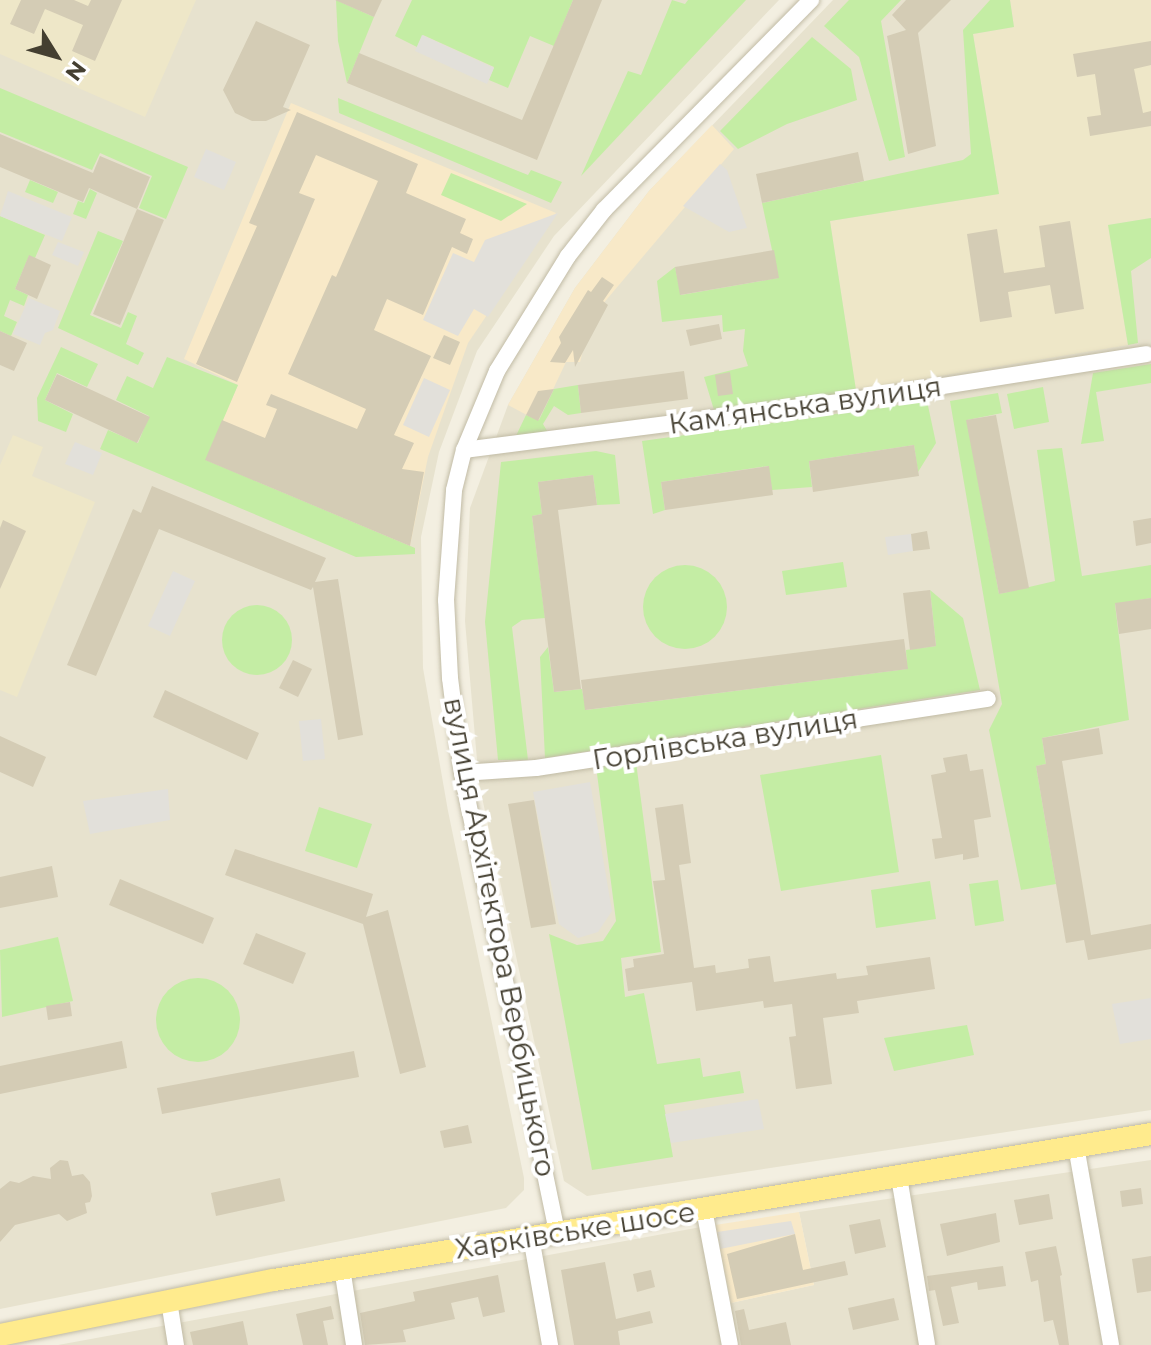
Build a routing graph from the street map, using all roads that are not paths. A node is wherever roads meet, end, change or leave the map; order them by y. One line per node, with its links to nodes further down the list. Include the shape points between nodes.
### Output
1 (811, 0): 3 (street, вулиця Архітектора Вербицького, via 604,210 568,256 497,371)
2 (1146, 354): 3 (street, Камʼянська вулиця, via 847,401)
3 (464, 450): 5 (street, вулиця Архітектора Вербицького, via 448,534 446,600)
4 (988, 699): 5 (street, Горлівська вулиця, via 550,766)
5 (462, 773): 10 (street, вулиця Архітектора Вербицького)
6 (1151, 1134): 7 (main road, Харківське шосе)
7 (1076, 1146): 8 (main road, Харківське шосе); 20 (street)
8 (899, 1177): 9 (main road, Харківське шосе); 19 (street)
9 (704, 1209): 10 (main road, Харківське шосе); 18 (street)
10 (557, 1232): 11 (main road, Харківське шосе)
11 (531, 1237): 12 (main road, Харківське шосе); 17 (street)
12 (342, 1268): 13 (main road, Харківське шосе); 16 (street)
13 (169, 1301): 14 (main road, Харківське шосе); 15 (street)
14 (0, 1335)
15 (176, 1345)
16 (354, 1345)
17 (550, 1345)
18 (730, 1345)
19 (927, 1345)
20 (1111, 1345)

